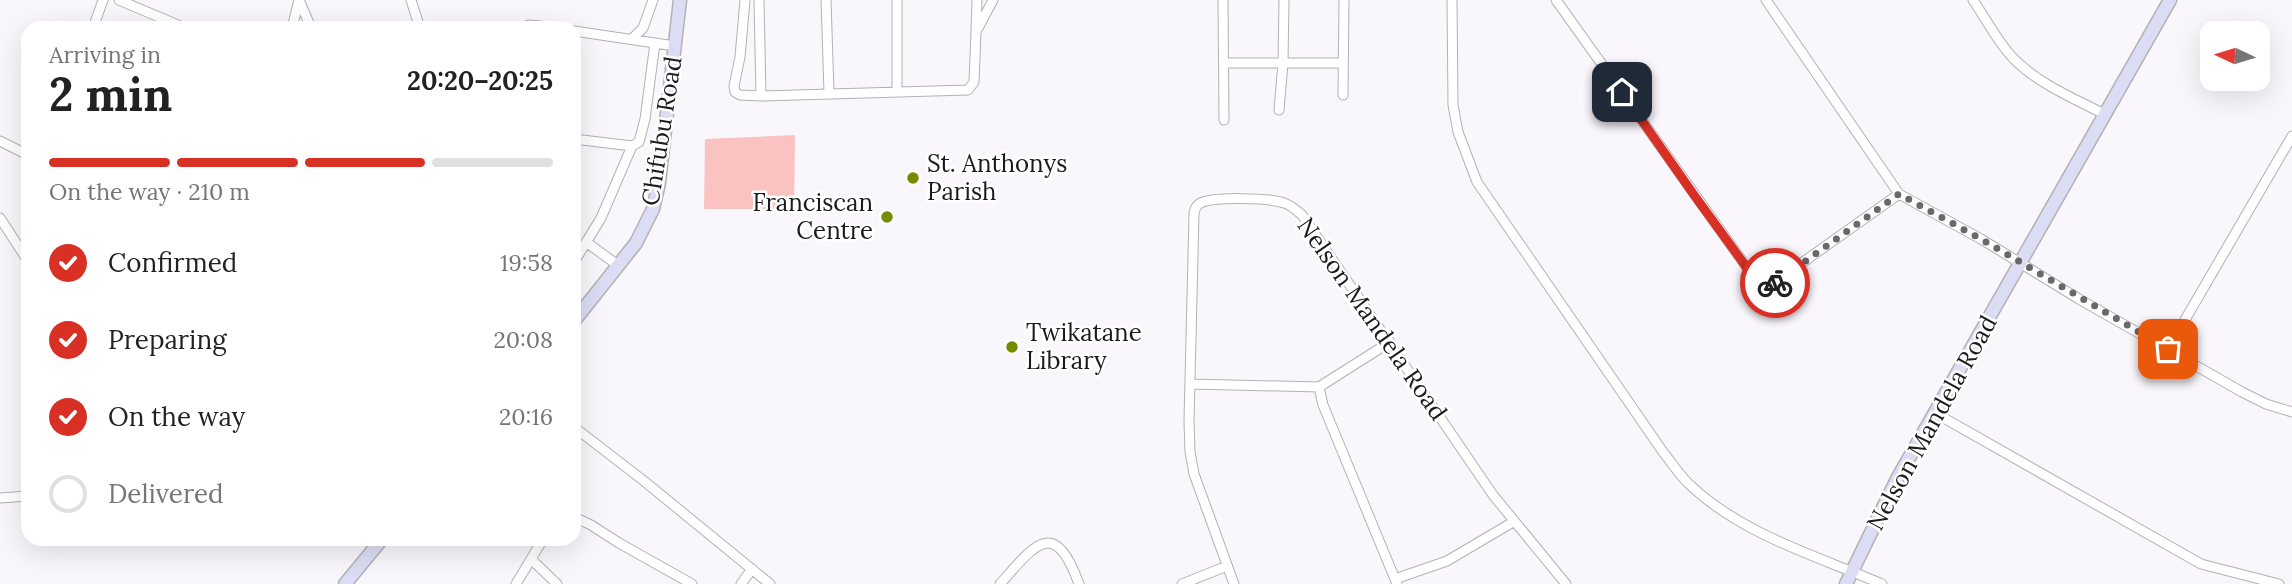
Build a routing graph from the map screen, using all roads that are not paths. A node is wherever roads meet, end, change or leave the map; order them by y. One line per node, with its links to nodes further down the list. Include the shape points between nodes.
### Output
1 (103, 0): 21 (street)
2 (119, 0): 22 (street)
3 (653, 0): 28 (street, via 643,27)
4 (680, 0): 30 (street, Chifubu Road)
5 (745, 0): 37 (street, via 735,92)
6 (759, 0): 37 (street)
7 (826, 0): 34 (street)
8 (897, 0): 35 (street)
9 (977, 0): 27 (street)
10 (993, 0): 27 (street)
11 (1223, 0): 31 (street)
12 (1284, 0): 32 (street)
13 (1344, 0): 33 (street)
14 (1452, 0): 70 (street, via 1454,105 1458,132 1477,182 1655,441 1690,485 1713,503 1745,524)
15 (1556, 0): 46 (street, via 1758,283 1776,282)
16 (1766, 0): 46 (street)
17 (1973, 0): 39 (street, via 2026,70)
18 (2170, 0): 39 (street, Nelson Mandela Road)
19 (300, 1): 23 (street); 24 (street)
20 (409, 1): 25 (street)
21 (96, 21)
22 (168, 21)
23 (294, 21)
24 (308, 21)
25 (417, 21)
26 (581, 32): 28 (street)
27 (976, 32): 35 (street, via 974,82 968,90)
28 (632, 40): 29 (street)
29 (655, 43): 30 (street); 44 (street, via 645,119 639,142)
30 (675, 46): 52 (street, Chifubu Road, via 653,209)
31 (1223, 63): 32 (street); 40 (street)
32 (1283, 63): 33 (street); 38 (street)
33 (1342, 63): 36 (street)
34 (829, 92): 35 (street); 37 (street)
35 (897, 92)
36 (1343, 95)
37 (761, 96)
38 (1279, 110)
39 (2104, 114): 51 (street, Nelson Mandela Road)
40 (1224, 120)
41 (2292, 136): 55 (street)
42 (581, 140): 44 (street)
43 (0, 141): 45 (street)
44 (632, 146): 48 (street)
45 (21, 152)
46 (1899, 194): 51 (street)
47 (0, 218): 49 (street)
48 (586, 242): 50 (street); 52 (street)
49 (21, 250)
50 (581, 250)
51 (2020, 263): 55 (street); 59 (street, Nelson Mandela Road)
52 (619, 265): 53 (street, Chifubu Road)
53 (581, 312)
54 (1390, 342): 56 (street, Nelson Mandela Road, via 1292,206 1280,201 1210,200 1196,207 1194,214); 57 (street); 64 (street, Nelson Mandela Road)
55 (2168, 349): 58 (street, via 2242,392)
56 (1190, 384): 57 (street); 68 (street, Nelson Mandela Road, via 1194,474)
57 (1319, 387): 71 (street)
58 (2292, 412)
59 (1935, 413): 70 (street, Nelson Mandela Road); 85 (street, via 2193,560)
60 (581, 436): 69 (street)
61 (21, 496): 62 (street)
62 (0, 498)
63 (581, 520): 75 (street)
64 (1513, 522): 71 (street, via 1447,561); 82 (street, Nelson Mandela Road)
65 (373, 546): 72 (street)
66 (539, 546): 67 (street)
67 (532, 560): 73 (street); 74 (street)
68 (1227, 566): 80 (street); 81 (street, Nelson Mandela Road)
69 (752, 569): 76 (street); 77 (street)
70 (1852, 571): 83 (street, Nelson Mandela Road); 84 (street)
71 (1396, 582)
72 (345, 584)
73 (516, 584)
74 (557, 584)
75 (692, 584)
76 (741, 584)
77 (770, 584)
78 (1000, 584): 79 (street, via 1036,545 1052,544 1068,557)
79 (1079, 584)
80 (1182, 584)
81 (1234, 584)
82 (1566, 584)
83 (1846, 584)
84 (1882, 584)
85 (2279, 584)

